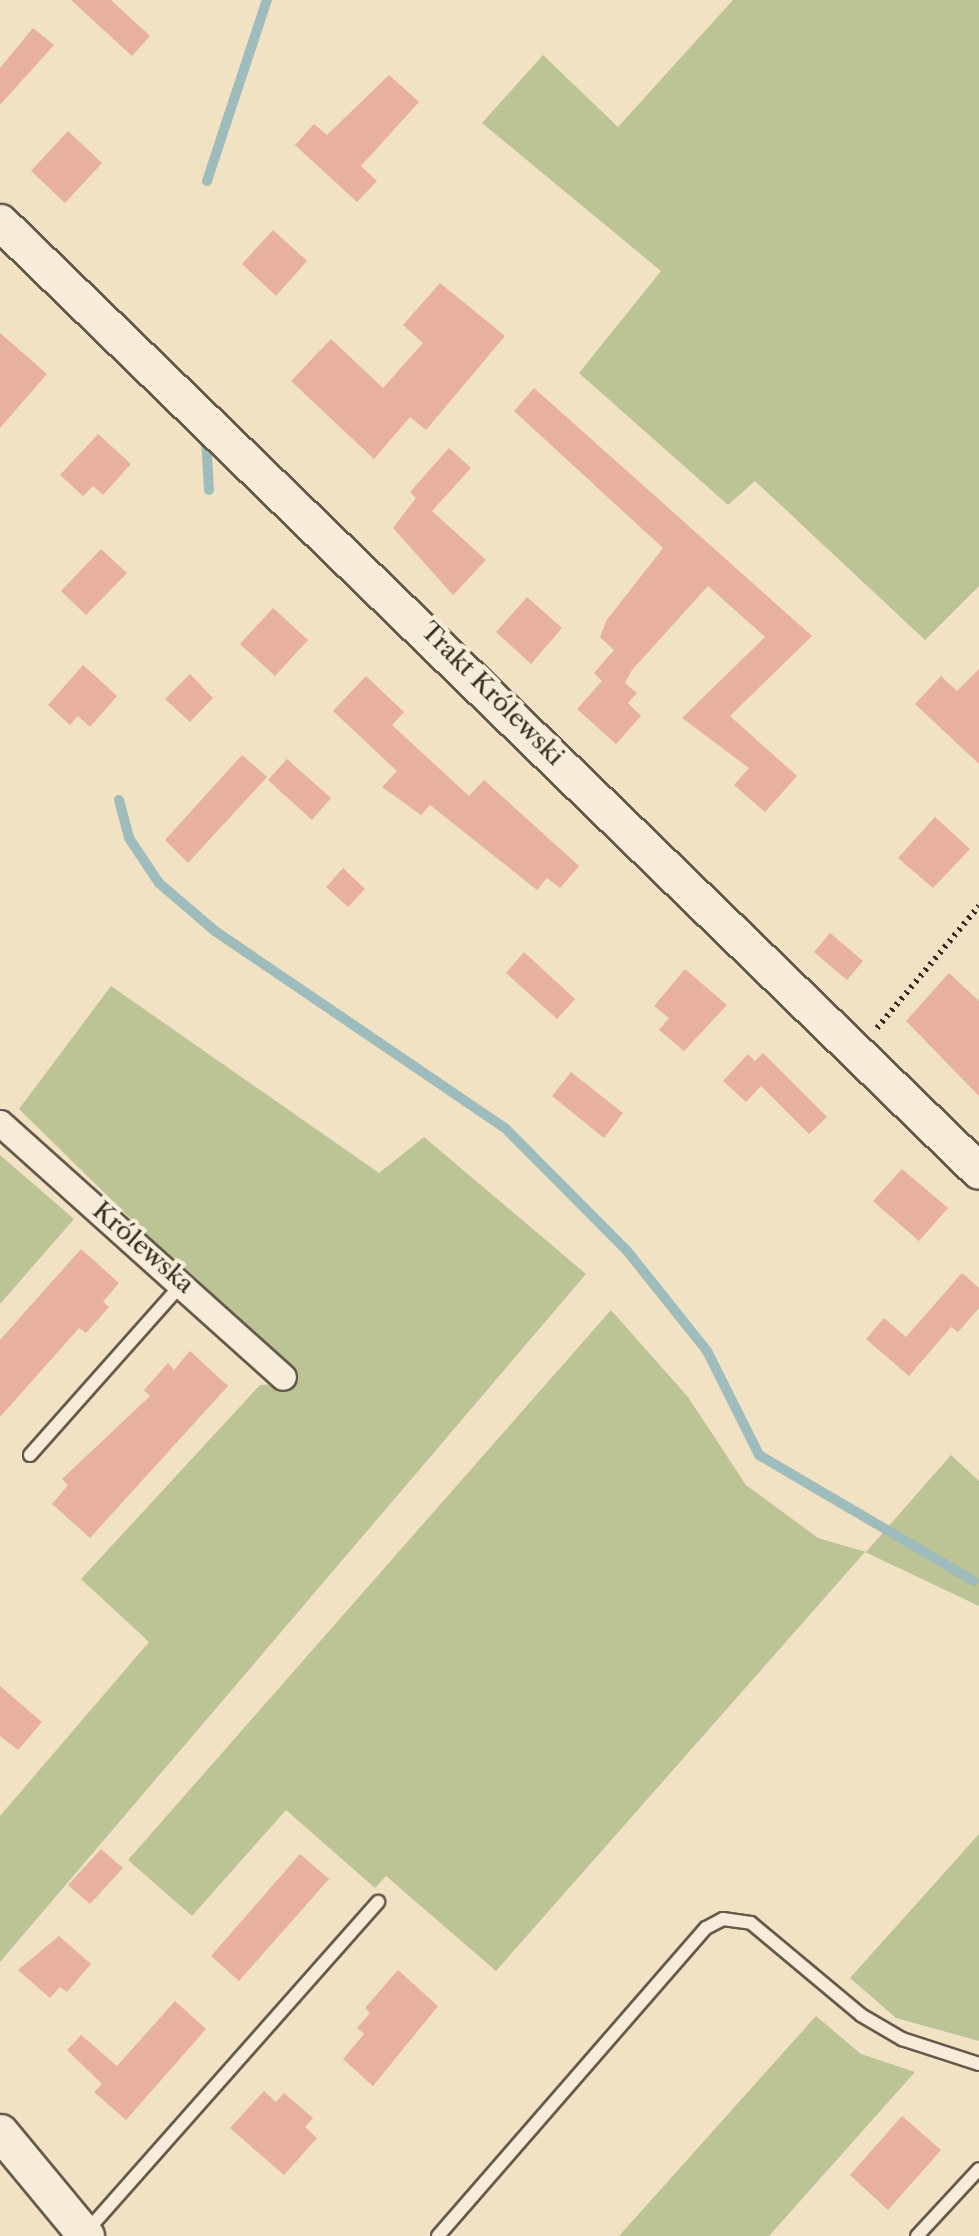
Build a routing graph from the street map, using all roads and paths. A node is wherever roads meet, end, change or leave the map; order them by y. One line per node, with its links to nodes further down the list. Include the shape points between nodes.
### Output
1 (0, 222): 3 (street, Trakt Królewski, via 297,502)
2 (979, 906): 3 (path)
3 (856, 1054): 5 (street, Trakt Królewski)
4 (0, 1124): 6 (street, Królewska)
5 (979, 1171)
6 (184, 1282): 7 (street, Królewska); 8 (lane)
7 (283, 1376)
8 (30, 1455)
9 (378, 1902): 13 (lane)
10 (979, 2064): 14 (lane, via 902,2038 751,1922 724,1919 706,1928)
11 (0, 2132): 13 (street)
12 (979, 2169): 15 (lane)
13 (86, 2235)
14 (438, 2236)
15 (917, 2236)

